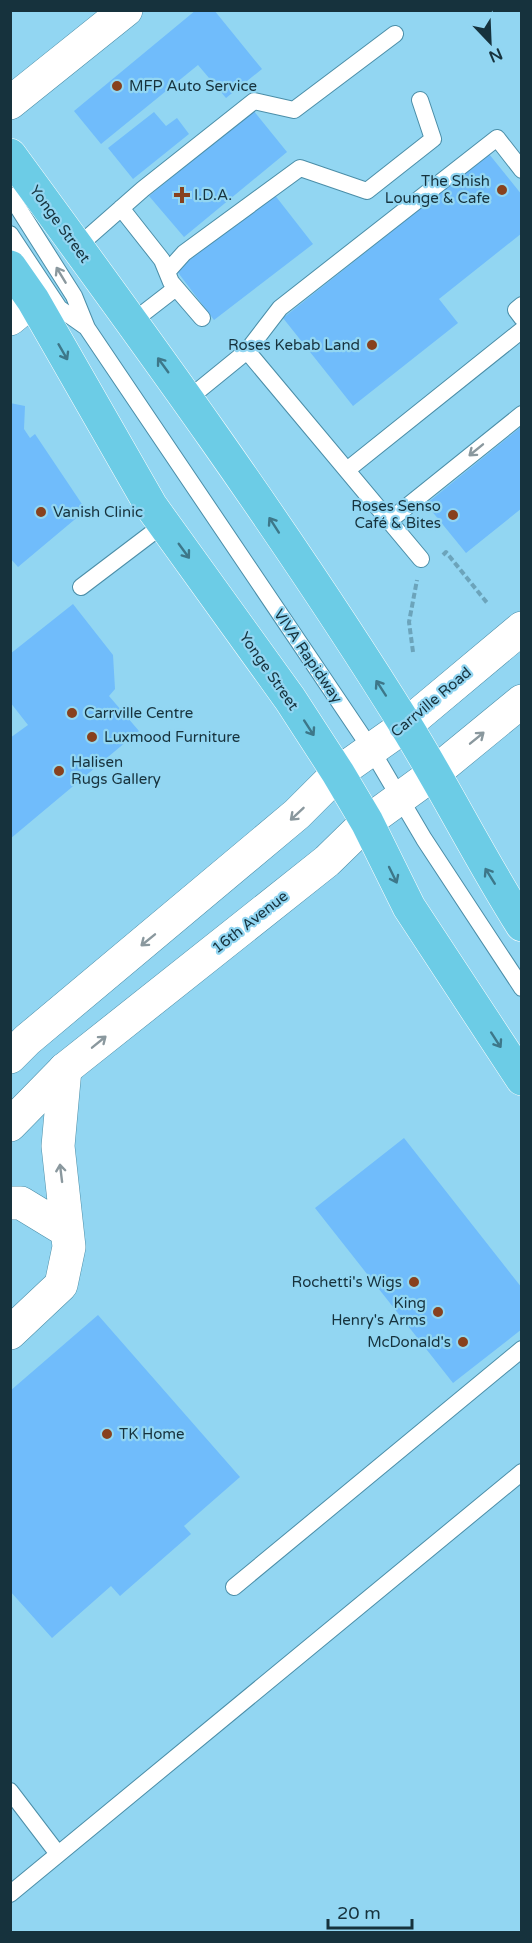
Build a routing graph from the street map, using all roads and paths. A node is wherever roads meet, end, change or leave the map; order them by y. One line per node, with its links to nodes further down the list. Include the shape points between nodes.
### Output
1 (126, 10): 4 (main road)
2 (395, 34): 8 (lane, via 294,110 254,101)
3 (420, 100): 12 (lane, via 433,139 367,191 300,168 184,253)
4 (10, 103)
5 (10, 155): 10 (main road, Yonge Street)
6 (522, 170): 21 (lane, via 497,138 280,308)
7 (10, 195): 19 (lane, VIVA Rapidway, one-way to 7, via 74,296)
8 (121, 208): 10 (lane); 12 (lane)
9 (10, 234): 19 (lane, VIVA Rapidway, via 59,308)
10 (77, 247): 18 (main road, Yonge Street)
11 (10, 267): 15 (main road, Yonge Street)
12 (167, 272): 13 (lane)
13 (176, 288): 16 (lane); 18 (lane)
14 (522, 305): 17 (lane, via 516,310)
15 (22, 309): 26 (main road, Yonge Street, one-way to 26)
16 (202, 318)
17 (522, 318)
18 (132, 322): 22 (main road, Yonge Street, one-way to 18)
19 (87, 328): 36 (lane, VIVA Rapidway)
20 (522, 330): 24 (lane)
21 (247, 351): 22 (lane); 24 (lane)
22 (188, 399): 35 (main road, Yonge Street, one-way to 22)
23 (522, 414): 25 (lane, one-way to 25)
24 (347, 470): 25 (lane)
25 (389, 521): 28 (lane)
26 (164, 524): 30 (lane); 37 (main road, Yonge Street, one-way to 37, via 290,699)
27 (439, 558): 31 (path, via 446,552)
28 (421, 559)
29 (418, 576): 33 (path, via 409,622)
30 (81, 587)
31 (488, 604)
32 (522, 627): 35 (main road, Carrville Road)
33 (413, 652)
34 (522, 701): 38 (main road, one-way to 34)
35 (406, 725): 36 (main road, Carrville Road); 38 (main road, Yonge Street)
36 (371, 749): 37 (main road, Carrville Road); 39 (lane, VIVA Rapidway)
37 (338, 773): 40 (main road, Yonge Street); 43 (main road, one-way to 43, via 288,822)
38 (433, 774): 39 (main road, 16th Avenue); 41 (main road, Yonge Street, one-way to 38)
39 (400, 798): 40 (main road, 16th Avenue); 42 (lane, VIVA Rapidway)
40 (367, 822): 44 (main road, 16th Avenue, one-way to 40, via 327,861); 45 (main road, Yonge Street, one-way to 45, via 409,907)
41 (522, 925)
42 (522, 988)
43 (16, 1047)
44 (65, 1069): 46 (main road, 16th Avenue); 48 (main road, one-way to 44, via 58,1146)
45 (522, 1079)
46 (10, 1125)
47 (10, 1203): 48 (main road, via 21,1203)
48 (68, 1232): 49 (main road, via 69,1247 60,1285)
49 (10, 1333)
50 (522, 1349): 52 (lane)
51 (522, 1472): 54 (lane)
52 (234, 1587)
53 (10, 1791): 54 (lane)
54 (58, 1854): 55 (lane)
55 (10, 1894)

